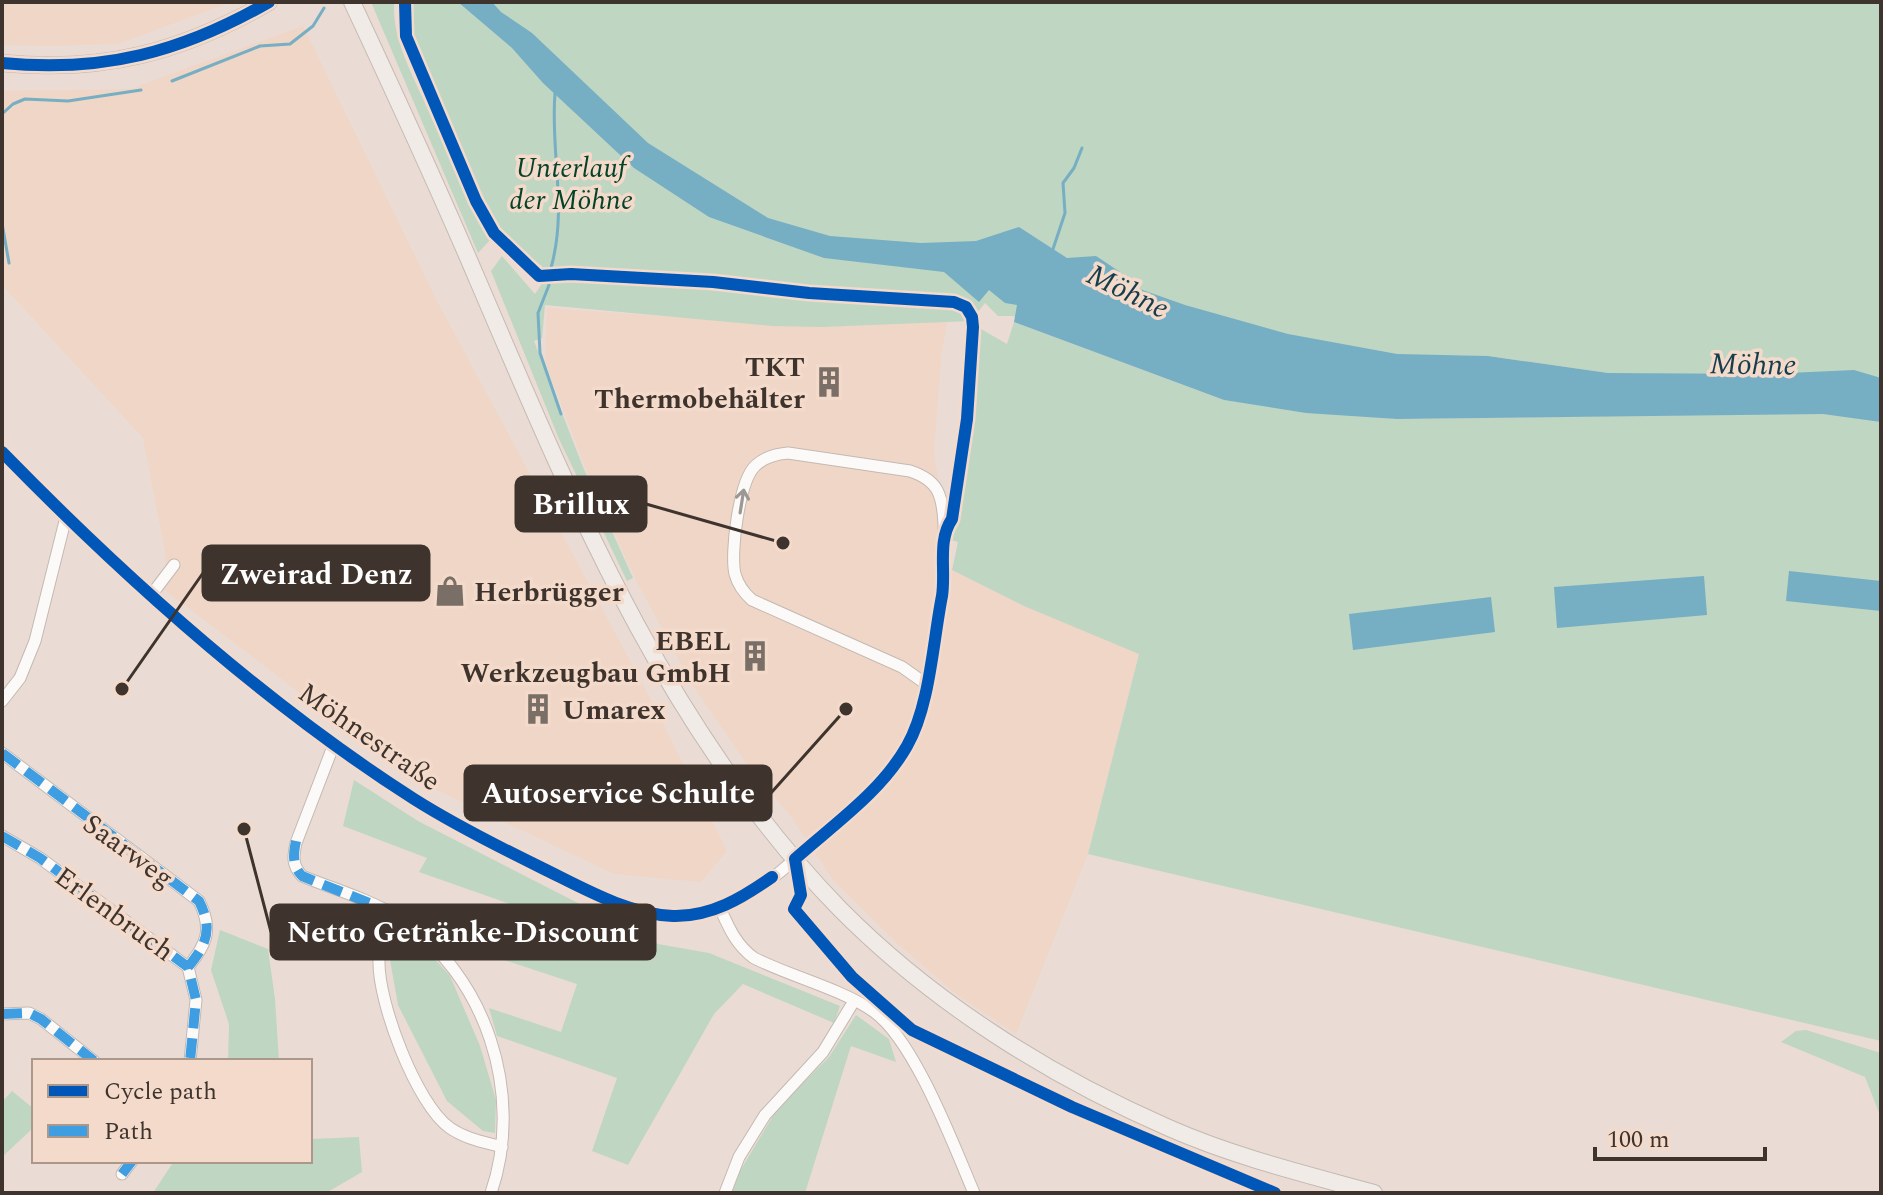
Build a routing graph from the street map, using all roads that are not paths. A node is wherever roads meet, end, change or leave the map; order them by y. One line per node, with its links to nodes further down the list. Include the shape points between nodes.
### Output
1 (269, 2): 3 (main road, via 147,55 77,66)
2 (352, 2): 13 (main road, via 562,478 635,621 717,761)
3 (2, 63)
4 (2, 452): 5 (street, Möhnestraße)
5 (66, 517): 7 (street, Möhnestraße); 9 (street, via 35,641 20,678)
6 (174, 565): 7 (street)
7 (152, 594): 10 (street, Möhnestraße)
8 (926, 684): 8 (street, Möhnestraße, one-way to 8, via 902,667 752,600 736,578 733,556 745,481 762,460 788,453 922,475 939,494 944,583); 13 (street, Möhnestraße, via 909,744 897,762 871,793)
9 (2, 701)
10 (334, 744): 14 (street, Möhnestraße, via 452,822 617,903 676,916); 15 (street, via 296,843 295,869)
11 (2, 753): 16 (street, Saarweg, via 199,901 207,916 206,937)
12 (2, 836): 16 (street, Erlenbruch)
13 (795, 859): 14 (street, Möhnestraße); 27 (main road, via 842,911 923,982 1086,1088 1225,1149)
14 (720, 908): 17 (street, via 731,934 754,958)
15 (392, 914): 21 (street, via 440,952 481,1015 500,1084); 21 (street, via 379,970 413,1078 449,1127)
16 (188, 967): 20 (street, Erlenbruch, via 196,1000)
17 (854, 1001): 25 (street, via 823,1052 765,1115); 26 (street, via 880,1016 900,1037)
18 (2, 1014): 19 (street, via 29,1013 41,1019)
19 (91, 1059)
20 (190, 1059)
21 (502, 1147): 24 (street)
22 (130, 1163): 23 (street)
23 (122, 1174)
24 (491, 1193)
25 (725, 1193)
26 (974, 1193)
27 (1374, 1193)

